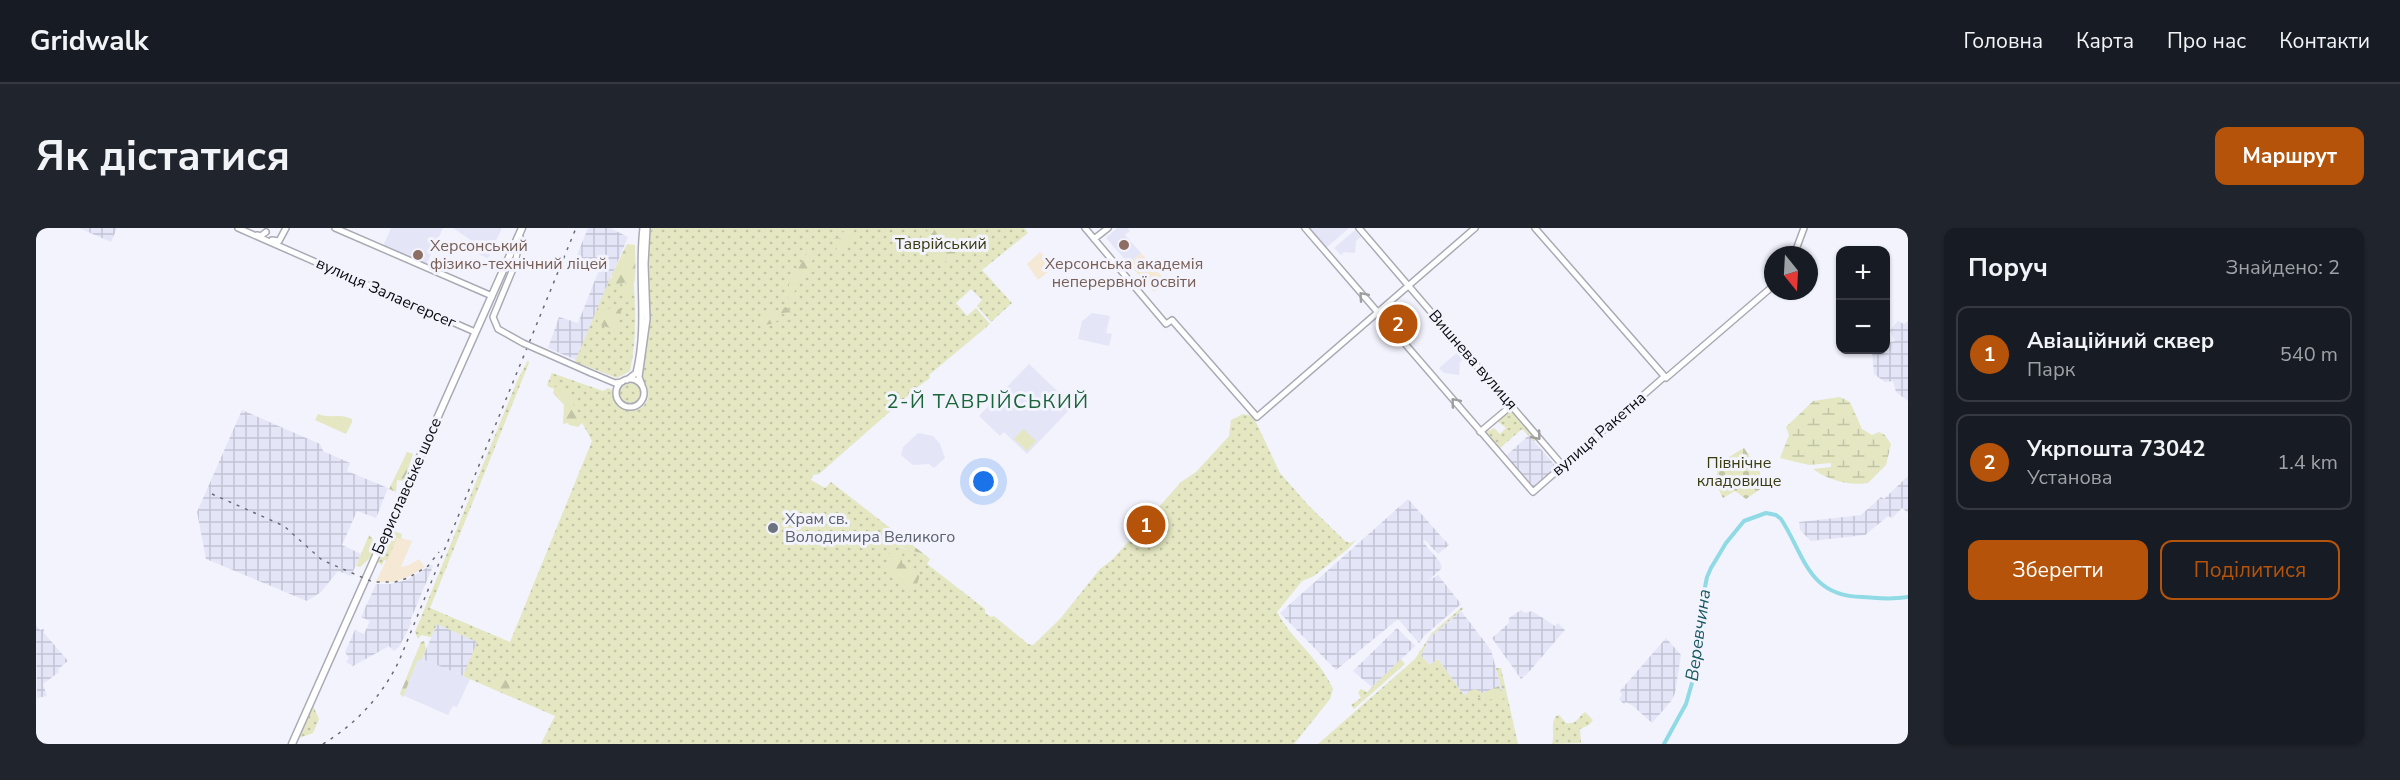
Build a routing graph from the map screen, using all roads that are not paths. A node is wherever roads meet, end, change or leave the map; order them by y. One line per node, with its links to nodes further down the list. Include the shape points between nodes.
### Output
1 (238, 228): 13 (street)
2 (286, 228): 14 (street)
3 (335, 228): 22 (street)
4 (645, 228): 27 (street, via 641,342 636,373); 28 (street, via 647,325 639,377)
5 (1085, 228): 15 (street)
6 (1108, 228): 15 (street)
7 (1305, 228): 23 (street, one-way to 7)
8 (1359, 228): 20 (street, Вишнева вулиця)
9 (1476, 228): 20 (street)
10 (1535, 228): 25 (street)
11 (1804, 228): 16 (street)
12 (521, 230): 18 (main road, Бериславське шосе); 19 (street, via 515,264)
13 (266, 236): 14 (street, via 276,242); 17 (street, вулиця Залаегерсег)
14 (282, 236): 17 (street, via 284,246)
15 (1094, 240): 23 (street, via 1166,324 1172,320 1257,417)
16 (1798, 246)
17 (297, 254): 24 (street, вулиця Залаегерсег)
18 (499, 281): 19 (street, via 502,279); 22 (main road, Бериславське шосе)
19 (506, 284): 26 (street, bridge, via 493,313 498,329)
20 (1409, 285): 23 (street); 30 (street, Вишнева вулиця)
21 (1764, 294): 25 (street, вулиця Ракетна)
22 (492, 296): 24 (main road, Бериславське шосе)
23 (1377, 312): 31 (street, one-way to 23)
24 (475, 332): 33 (main road, Бериславське шосе)
25 (1665, 377): 32 (street, вулиця Ракетна)
26 (601, 378): 27 (street, via 615,383); 29 (street)
27 (625, 381): 28 (street, via 635,380); 29 (street)
28 (642, 385): 29 (street, via 643,400 636,406 622,405)
29 (616, 393)
30 (1512, 405): 31 (street); 32 (street, Вишнева вулиця, one-way to 32)
31 (1480, 432): 32 (street, вулиця Ракетна, via 1533,492)
32 (1563, 466)
33 (292, 744)

